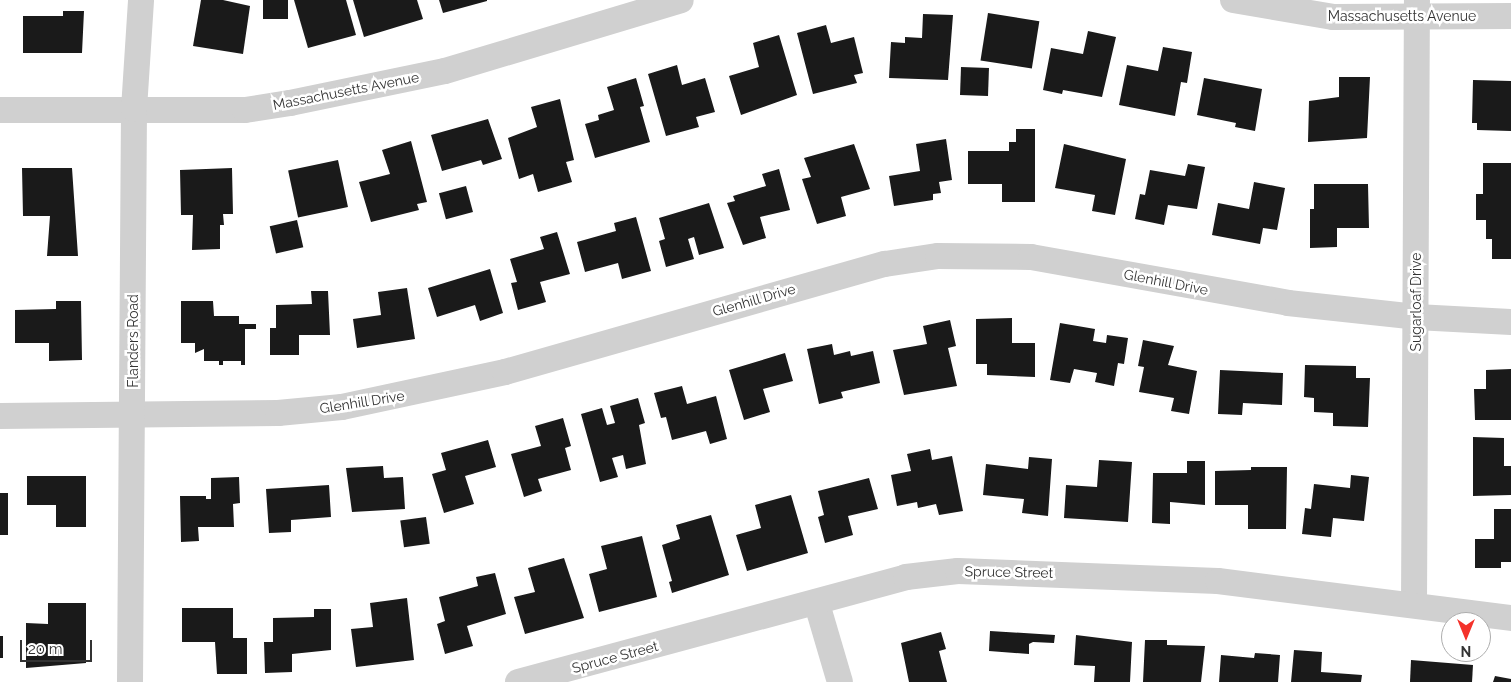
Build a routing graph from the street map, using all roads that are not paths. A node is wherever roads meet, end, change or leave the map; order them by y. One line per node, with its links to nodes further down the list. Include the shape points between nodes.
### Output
1 (141, 0): 6 (street, Flanders Road)
2 (681, 0): 6 (street, Massachusetts Avenue, via 445,71 326,98 245,110)
3 (1234, 0): 4 (street, Massachusetts Avenue, via 1333,17)
4 (1417, 8): 5 (street, Massachusetts Avenue); 8 (street, Sugarloaf Drive)
5 (1511, 16)
6 (134, 109): 7 (street, Massachusetts Avenue); 10 (street, Flanders Road)
7 (0, 110)
8 (1416, 317): 9 (street, Glenhill Drive); 10 (street, Glenhill Drive, via 1288,303 1031,257 938,256 885,264 504,372 415,393 342,407 278,413); 13 (street, Sugarloaf Drive)
9 (1511, 322)
10 (132, 415): 11 (street, Glenhill Drive); 15 (street, Flanders Road)
11 (0, 416)
12 (817, 604): 13 (street, Spruce Street, via 906,578 998,570 1218,581); 16 (street, Spruce Street); 17 (street)
13 (1414, 604): 14 (street, Spruce Street)
14 (1511, 618)
15 (130, 682)
16 (518, 682)
17 (840, 682)

